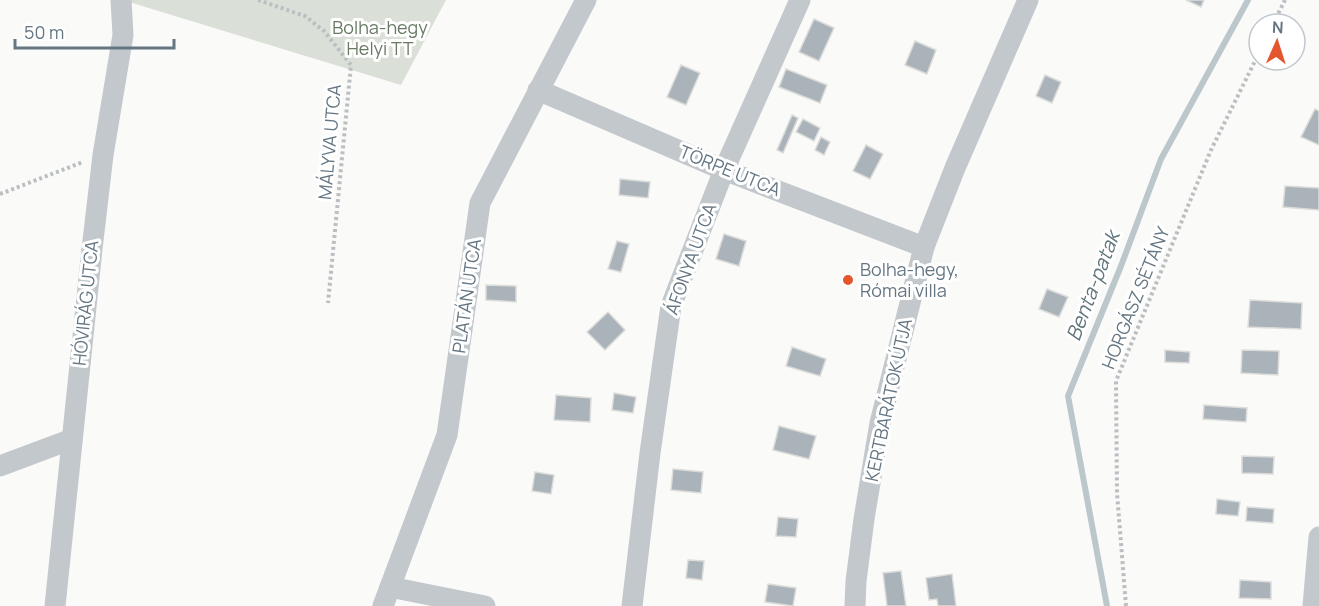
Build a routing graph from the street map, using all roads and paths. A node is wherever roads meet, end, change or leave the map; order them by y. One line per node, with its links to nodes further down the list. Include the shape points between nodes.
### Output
1 (121, 0): 8 (street, HÓVIRÁG UTCA, via 123,35)
2 (258, 0): 12 (path, MÁLYVA UTCA, via 305,16 324,31 351,65)
3 (586, 0): 7 (street, PLATÁN UTCA)
4 (800, 0): 9 (street, ÁFONYA UTCA)
5 (1028, 0): 11 (street, KERTBARÁTOK ÚTJA)
6 (1250, 72): 21 (path, HORGÁSZ SÉTÁNY, via 1211,150 1116,381 1117,493)
7 (538, 90): 9 (street, TÖRPE UTCA); 16 (street, PLATÁN UTCA, via 480,202 447,435)
8 (103, 154): 10 (path); 13 (street, HÓVIRÁG UTCA)
9 (724, 170): 11 (street, TÖRPE UTCA); 19 (street, ÁFONYA UTCA, via 671,306)
10 (0, 194)
11 (924, 247): 20 (street, KERTBARÁTOK ÚTJA, via 880,423)
12 (328, 303)
13 (72, 439): 14 (street); 17 (street, HÓVIRÁG UTCA)
14 (0, 466)
15 (1319, 537): 22 (street)
16 (386, 596): 18 (street)
17 (55, 606)
18 (484, 606)
19 (632, 606)
20 (855, 606)
21 (1126, 606)
22 (1313, 606)

